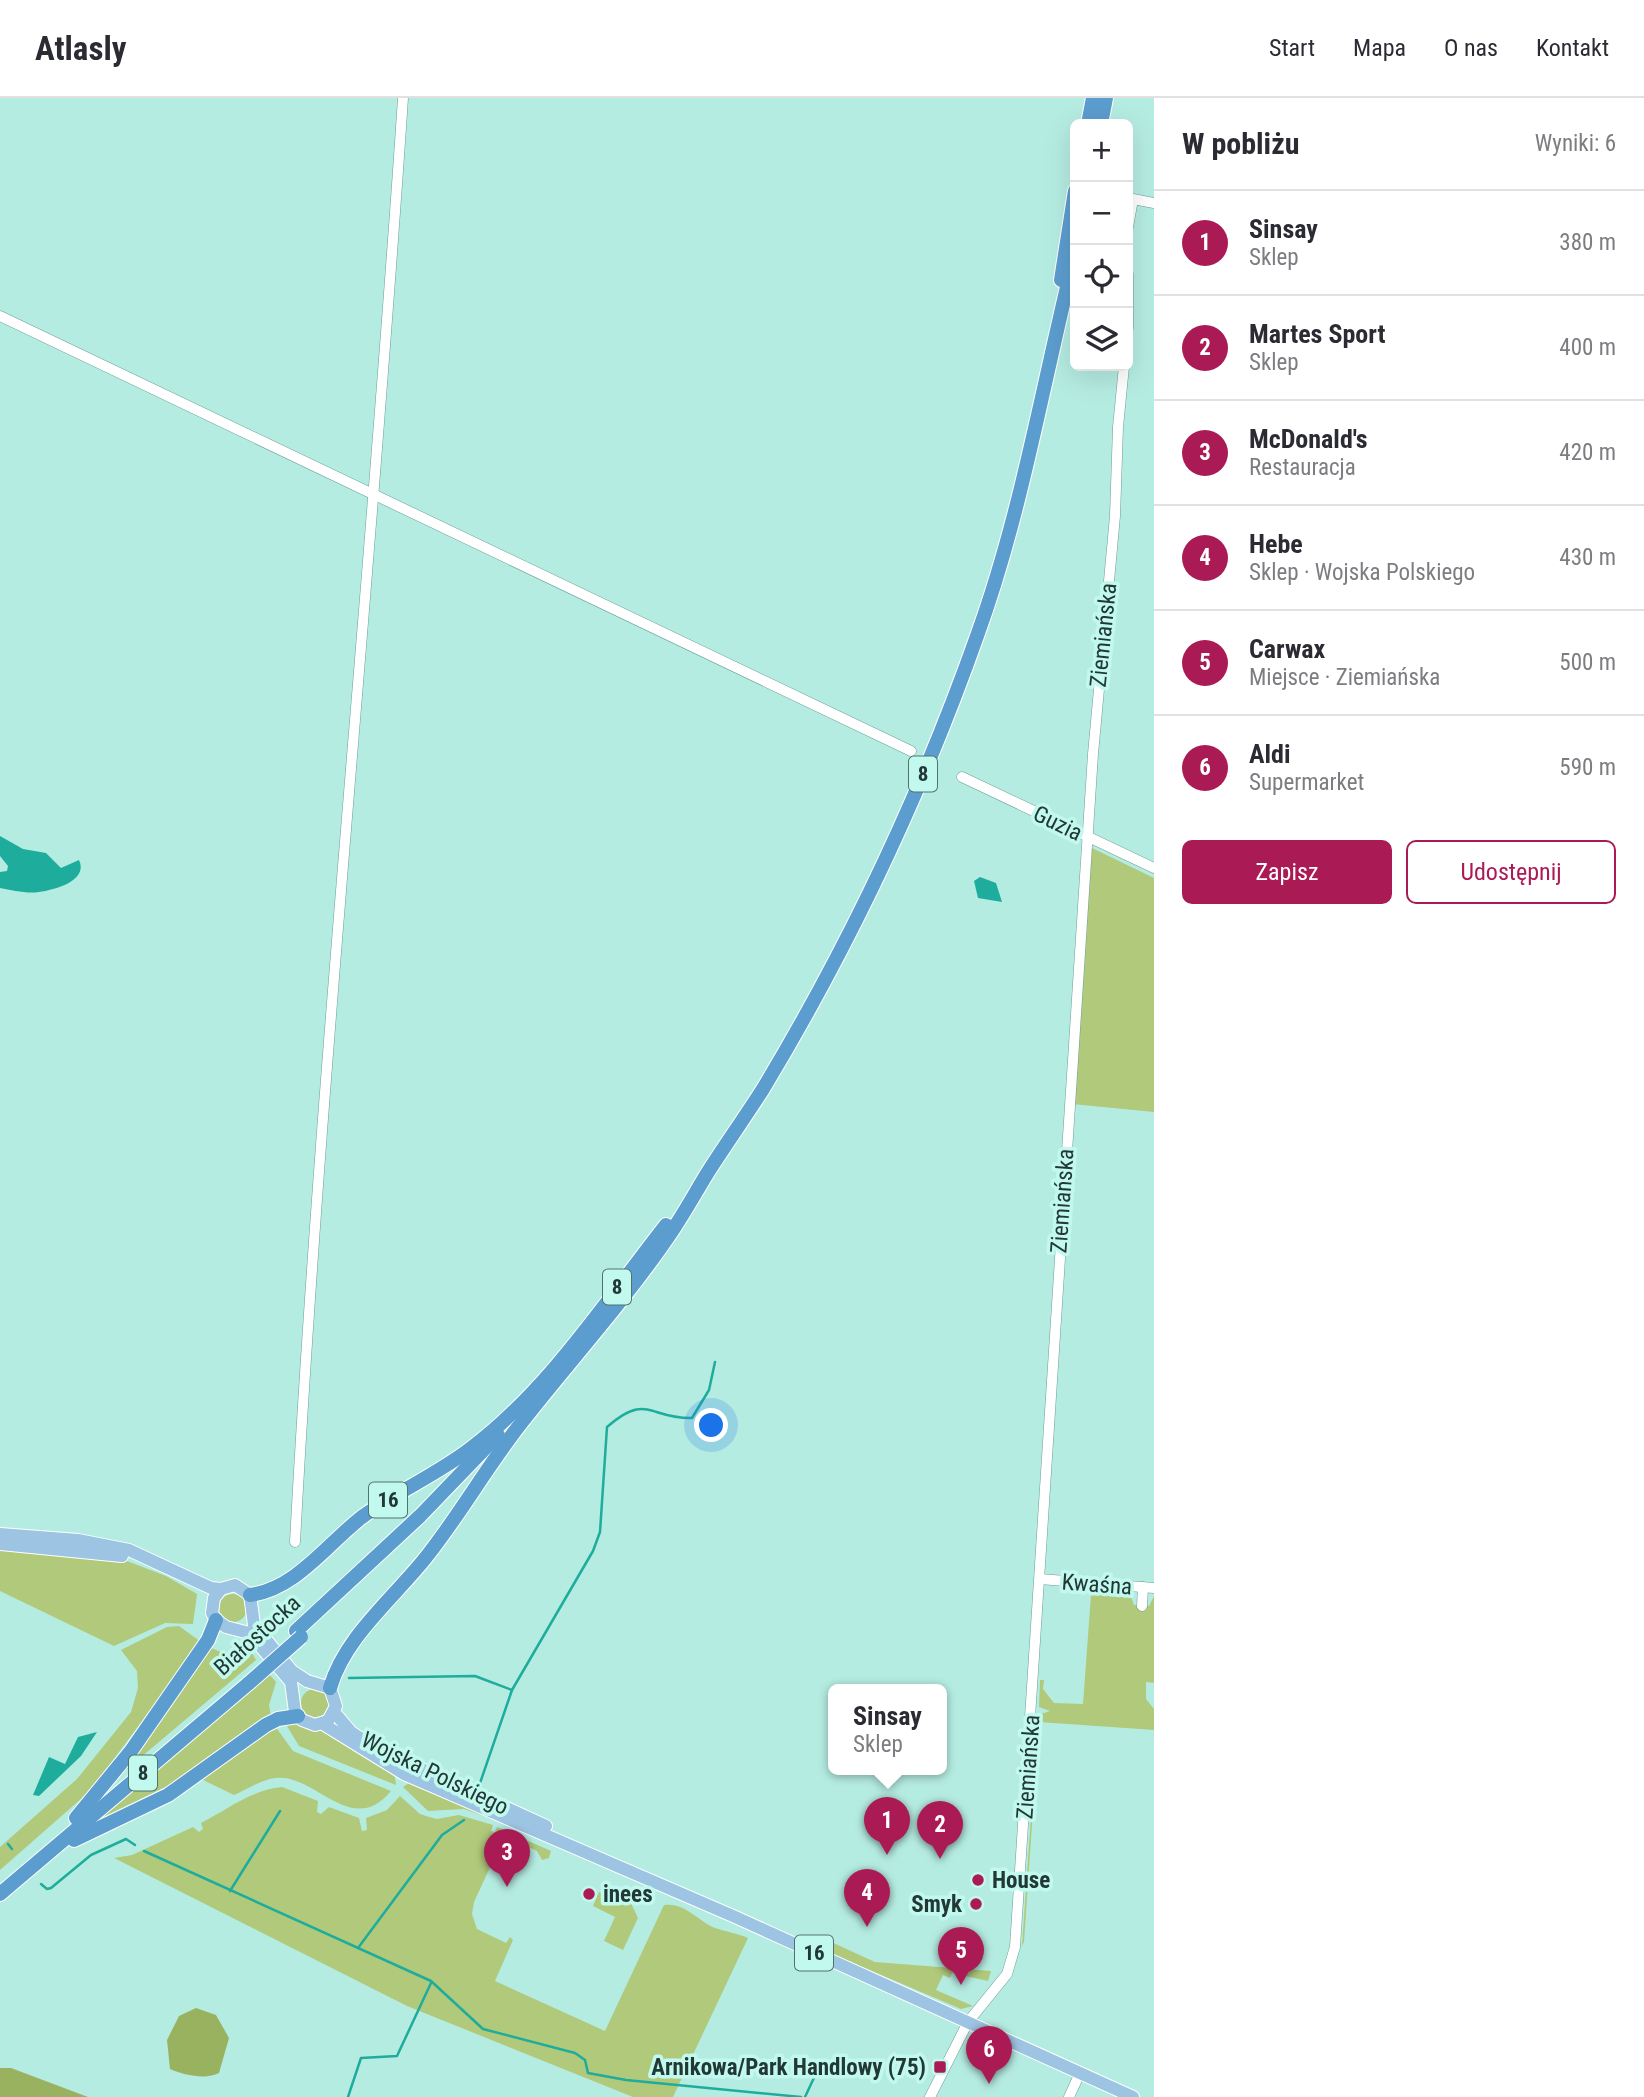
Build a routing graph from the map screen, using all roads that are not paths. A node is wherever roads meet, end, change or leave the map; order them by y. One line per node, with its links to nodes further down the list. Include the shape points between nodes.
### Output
1 (403, 98): 13 (street)
2 (1093, 98): 4 (highway)
3 (1106, 98): 5 (highway)
4 (1089, 119)
5 (1102, 119)
6 (1133, 199): 7 (street)
7 (1154, 204)
8 (1070, 227): 11 (highway, 8)
9 (1070, 275): 11 (highway, 8)
10 (0, 316): 13 (street)
11 (1054, 341): 18 (highway, 8, via 1014,515 978,634 934,749 878,878 812,1003)
12 (1124, 371): 16 (street, Ziemiańska)
13 (373, 493): 14 (street); 22 (street, via 309,1290)
14 (911, 751)
15 (962, 777): 16 (street, Guzia)
16 (1087, 837): 17 (street, Guzia); 24 (street, Ziemiańska)
17 (1154, 868)
18 (708, 1172): 19 (highway, 8); 20 (highway, 8, via 641,1277)
19 (525, 1401): 27 (highway, 16, via 471,1449 362,1517 285,1582); 32 (highway, Białostocka / 8, via 485,1450)
20 (524, 1419): 32 (highway, Białostocka / 8, via 428,1519); 34 (highway, via 433,1548 346,1653)
21 (0, 1534): 26 (main road, via 129,1550)
22 (295, 1542)
23 (0, 1545): 28 (main road, via 125,1557 167,1573)
24 (1040, 1579): 25 (street, Kwaśna); 43 (street, Ziemiańska, via 1014,1954 1003,1980)
25 (1148, 1588): 29 (street)
26 (221, 1589): 27 (main road, via 236,1585); 28 (main road)
27 (250, 1595): 31 (main road)
28 (212, 1604): 30 (main road)
29 (1142, 1606)
30 (216, 1620): 31 (main road); 38 (highway, via 208,1640 131,1751)
31 (255, 1634): 34 (main road, via 297,1675); 36 (main road, via 291,1682)
32 (299, 1634): 33 (highway, Białostocka / 8, bridge)
33 (247, 1680): 38 (highway, Białostocka / 8); 40 (highway, Białostocka / 8)
34 (330, 1688): 35 (main road, via 336,1700)
35 (334, 1712): 37 (main road); 39 (main road, Wojska Polskiego / 16, via 351,1732 374,1747)
36 (298, 1716): 37 (main road, 16, via 308,1724); 40 (highway, via 266,1725 184,1785)
37 (323, 1724): 39 (main road, Wojska Polskiego / 16, via 404,1774)
38 (76, 1818): 41 (highway, Białostocka / 8)
39 (563, 1839): 43 (main road, Wojska Polskiego / 16)
40 (37, 1863): 42 (highway, Białostocka / 8)
41 (0, 1881)
42 (0, 1894)
43 (968, 2022): 44 (main road, Wojska Polskiego / 16); 45 (street, Ziemiańska)
44 (1080, 2073): 46 (street); 47 (main road, Wojska Polskiego / 16)
45 (930, 2097)
46 (1069, 2097)
47 (1133, 2097)

